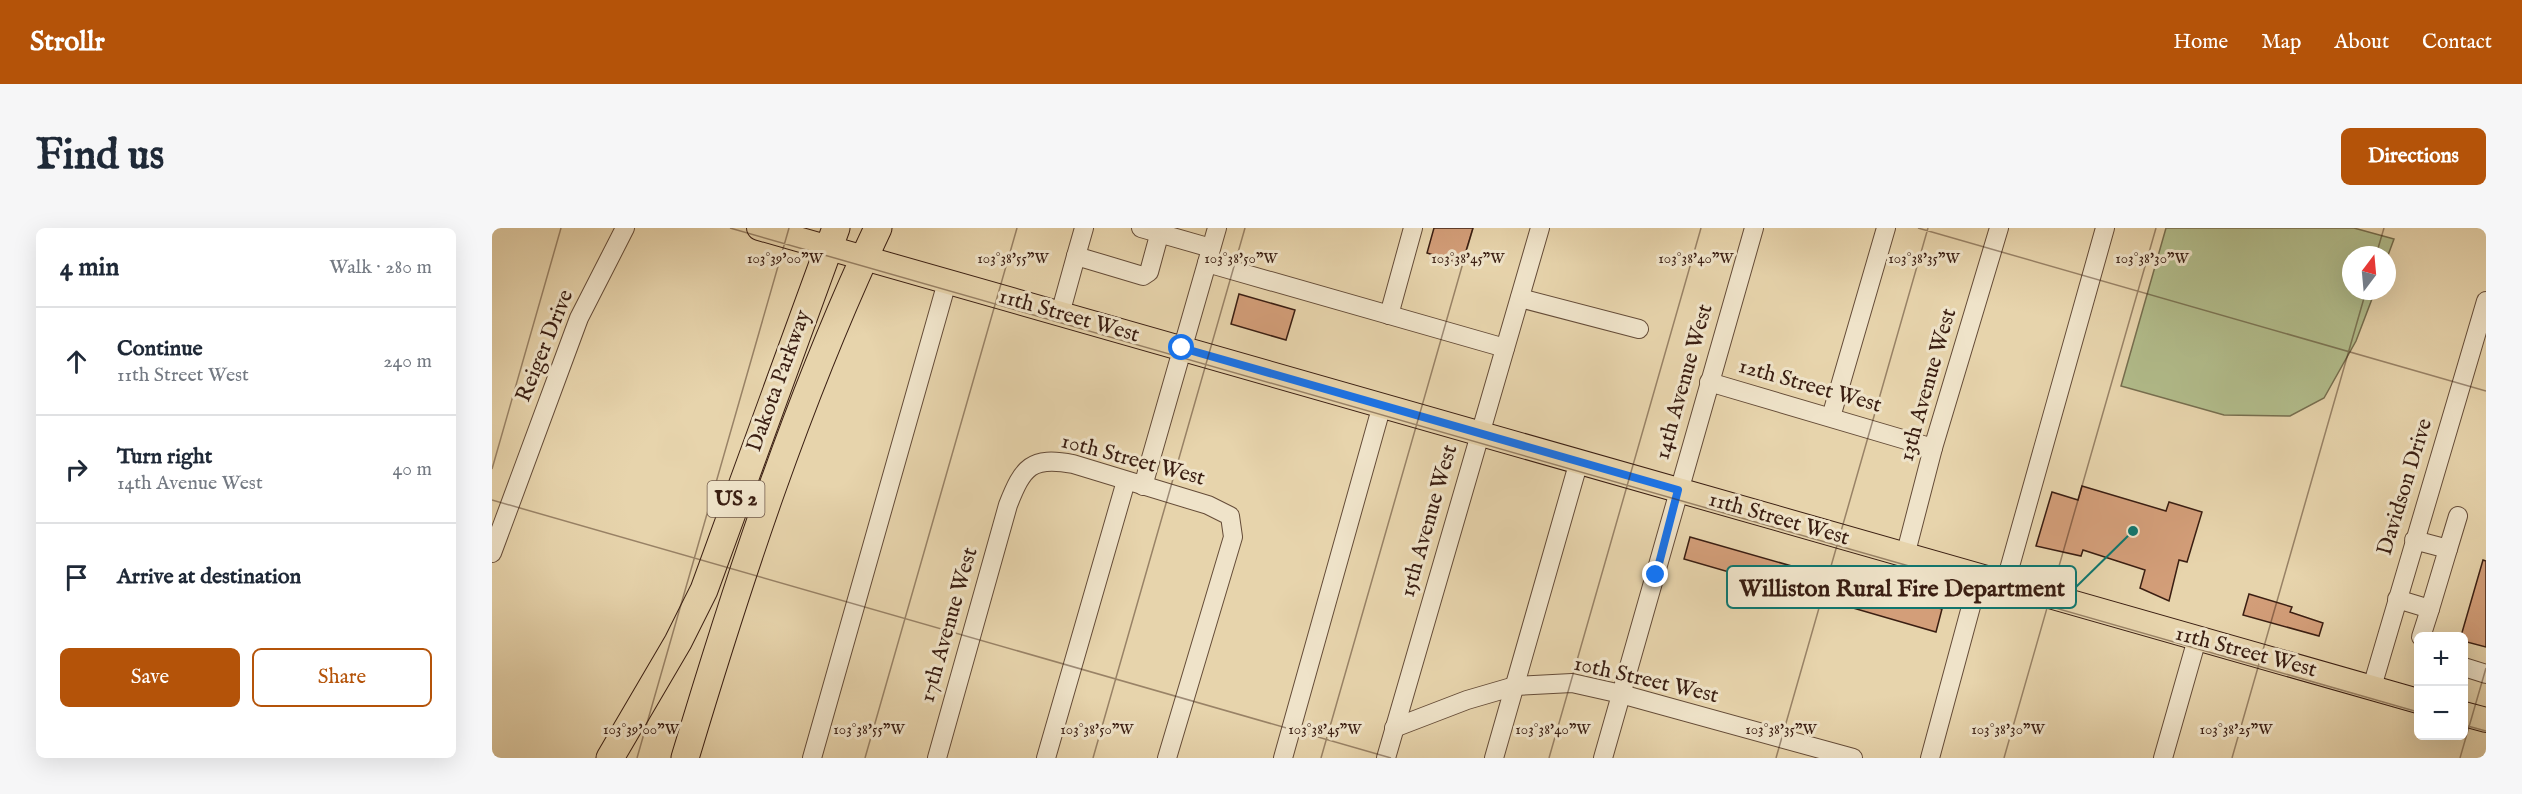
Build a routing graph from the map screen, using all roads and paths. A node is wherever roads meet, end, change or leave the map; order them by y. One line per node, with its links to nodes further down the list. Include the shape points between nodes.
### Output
1 (625, 228): 38 (street, Reiger Drive, via 579,318)
2 (759, 228): 14 (main road, 11th Street West)
3 (878, 228): 17 (highway, Dakota Parkway / US 2)
4 (1084, 228): 15 (street)
5 (1141, 228): 13 (street)
6 (1217, 228): 16 (street)
7 (1413, 228): 22 (street)
8 (1540, 228): 19 (street, 15th Avenue West)
9 (1754, 228): 26 (street, 14th Avenue West)
10 (1886, 228): 28 (street)
11 (1999, 228): 30 (street, 13th Avenue West)
12 (2105, 228): 41 (street)
13 (1160, 231): 15 (street, via 1149,272 1143,276); 16 (street)
14 (831, 238): 17 (main road, 11th Street West); 55 (highway, Dakota Parkway / US 2, via 704,590)
15 (1076, 256): 21 (street)
16 (1209, 256): 22 (street); 24 (street)
17 (864, 258): 18 (main road, 11th Street West); 56 (highway, Dakota Parkway / US 2, via 831,333 775,483)
18 (947, 282): 21 (main road, 11th Street West); 57 (street)
19 (1520, 298): 23 (street); 25 (street, 15th Avenue West)
20 (2486, 301): 36 (street, Davidson Drive)
21 (1060, 314): 24 (main road, 11th Street West)
22 (1389, 315): 25 (street)
23 (1639, 330)
24 (1182, 348): 27 (main road, 11th Street West); 32 (street)
25 (1505, 348): 29 (street, 15th Avenue West)
26 (1708, 382): 28 (street, 12th Street West); 33 (street, 14th Avenue West)
27 (1382, 405): 29 (main road, 11th Street West); 61 (street)
28 (1831, 417): 30 (street, 12th Street West)
29 (1480, 433): 31 (main road, 11th Street West); 54 (street, 15th Avenue West)
30 (1933, 448): 39 (street, 13th Avenue West)
31 (1579, 461): 33 (main road, 11th Street West); 48 (street)
32 (1135, 484): 34 (street, 10th Street West, via 1051,460 1034,464 1020,475); 59 (street); 60 (street, 10th Street West, via 1208,505 1230,516 1233,537)
33 (1678, 490): 39 (main road, 11th Street West); 50 (street, 14th Avenue West)
34 (1008, 505): 58 (street, 17th Avenue West)
35 (2458, 516): 37 (street)
36 (2414, 540): 37 (street); 42 (street, Davidson Drive)
37 (2448, 549): 43 (street)
38 (492, 553)
39 (1905, 556): 40 (main road, 11th Street West)
40 (1979, 577): 41 (main road, 11th Street West); 66 (street)
41 (2005, 584): 45 (main road, 11th Street West)
42 (2397, 599): 43 (street); 49 (street, Davidson Drive)
43 (2430, 609): 44 (street)
44 (2422, 632)
45 (2196, 639): 49 (main road, 11th Street West); 67 (street)
46 (2468, 669): 47 (street)
47 (2486, 674)
48 (1515, 686): 50 (street, 10th Street West, via 1572,683); 54 (street, 10th Street West); 63 (street)
49 (2372, 687): 51 (main road, 11th Street West)
50 (1621, 694): 64 (street, 14th Avenue West); 65 (street, 10th Street West)
51 (2414, 699)
52 (2468, 715): 53 (main road)
53 (2486, 720)
54 (1394, 728): 62 (street, 15th Avenue West)
55 (610, 758)
56 (685, 758)
57 (812, 758)
58 (936, 758)
59 (1046, 758)
60 (1167, 758)
61 (1283, 758)
62 (1386, 758)
63 (1494, 758)
64 (1603, 758)
65 (1853, 758)
66 (1930, 758)
67 (2163, 758)

